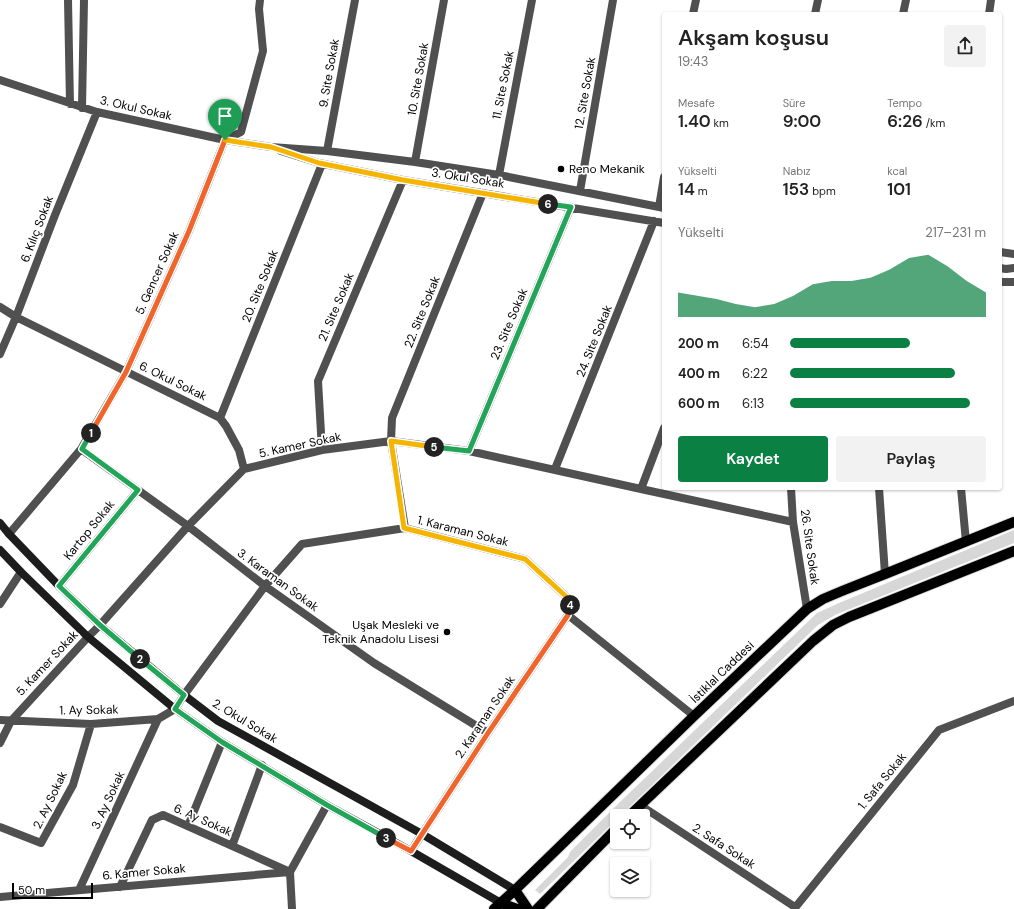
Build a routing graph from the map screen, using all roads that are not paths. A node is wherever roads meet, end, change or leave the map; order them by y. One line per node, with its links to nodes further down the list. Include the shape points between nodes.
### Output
1 (68, 0): 17 (street)
2 (84, 0): 18 (street)
3 (260, 0): 20 (street, via 263,51 242,132)
4 (355, 0): 22 (street, 9. Site Sokak)
5 (444, 0): 23 (street, 10. Site Sokak)
6 (532, 0): 25 (street, 11. Site Sokak)
7 (613, 0): 27 (street, 12. Site Sokak)
8 (696, 0): 12 (street)
9 (818, 0): 13 (street)
10 (906, 0): 14 (street)
11 (991, 0): 15 (street)
12 (694, 12)
13 (815, 12)
14 (903, 12)
15 (989, 12)
16 (0, 80): 17 (street, 3. Okul Sokak)
17 (70, 104): 18 (street, 3. Okul Sokak)
18 (82, 108): 19 (street, 3. Okul Sokak)
19 (97, 112): 20 (street, 3. Okul Sokak); 41 (street, 6. Kılıç Sokak)
20 (225, 140): 21 (street, 3. Okul Sokak); 43 (street, 5. Gencer Sokak, via 189,231)
21 (271, 147): 22 (street, 3. Okul Sokak); 24 (street, 3. Okul Sokak)
22 (327, 151): 23 (street, 3. Okul Sokak)
23 (415, 162): 25 (street, 3. Okul Sokak)
24 (322, 164): 26 (street, 3. Okul Sokak); 44 (street, 20. Site Sokak)
25 (499, 175): 27 (street, 3. Okul Sokak)
26 (403, 180): 28 (street, 3. Okul Sokak); 48 (street, 21. Site Sokak, via 318,381)
27 (580, 191): 31 (street, 3. Okul Sokak)
28 (483, 193): 30 (street, 3. Okul Sokak); 46 (street, 22. Site Sokak, via 392,418)
29 (662, 198): 31 (street)
30 (571, 207): 32 (street, 3. Okul Sokak); 49 (street, 23. Site Sokak)
31 (661, 208)
32 (654, 221): 33 (street, 3. Okul Sokak); 51 (street, 24. Site Sokak)
33 (662, 223)
34 (1002, 252): 35 (street)
35 (1014, 254)
36 (1002, 268): 37 (street)
37 (1014, 268)
38 (1002, 282): 39 (street)
39 (1014, 282)
40 (0, 307): 41 (street, 6. Okul Sokak)
41 (16, 317): 42 (street, 6. Kılıç Sokak); 43 (street, 6. Okul Sokak)
42 (0, 354)
43 (126, 372): 44 (street, 6. Okul Sokak); 47 (street, 5. Gencer Sokak)
44 (220, 418): 50 (street, via 239,450)
45 (662, 433): 52 (street)
46 (391, 441): 48 (street, 5. Kamer Sokak); 49 (street, 5. Kamer Sokak); 61 (street, 22. Site Sokak)
47 (82, 449): 53 (street, 3. Karaman Sokak); 62 (street, 5. Gencer Sokak)
48 (322, 450): 50 (street, 5. Kamer Sokak)
49 (469, 451): 51 (street, 5. Kamer Sokak)
50 (244, 469): 60 (street, 5. Kamer Sokak)
51 (555, 470): 52 (street, 5. Kamer Sokak)
52 (641, 489): 57 (street, 5. Kamer Sokak)
53 (138, 490): 60 (street, 3. Karaman Sokak); 68 (street, Kartop Sokak)
54 (791, 490): 57 (street, 26. Site Sokak)
55 (879, 490): 67 (street)
56 (962, 490): 63 (street)
57 (792, 522): 71 (street, 26. Site Sokak)
58 (1014, 522): 63 (main road, İstiklal Caddesi)
59 (0, 523): 62 (street, 2. Okul Sokak)
60 (188, 526): 69 (street, 3. Karaman Sokak); 73 (street, 5. Kamer Sokak)
61 (404, 528): 69 (street, 1. Karaman Sokak, via 302,544); 72 (street, 1. Karaman Sokak, via 525,559 571,601)
62 (8, 534): 68 (street, 2. Okul Sokak)
63 (966, 542): 67 (main road, İstiklal Caddesi)
64 (0, 550): 66 (street)
65 (1014, 551): 88 (main road, via 833,624)
66 (21, 572): 70 (street); 74 (street)
67 (885, 574): 71 (main road, İstiklal Caddesi, via 823,599)
68 (59, 586): 73 (street, 2. Okul Sokak)
69 (265, 586): 75 (street, 1. Karaman Sokak); 83 (street, 3. Karaman Sokak, via 374,663)
70 (0, 604)
71 (807, 609): 78 (main road, İstiklal Caddesi)
72 (568, 615): 78 (street); 83 (street, 2. Karaman Sokak)
73 (100, 625): 74 (street, 5. Kamer Sokak); 75 (street, 2. Okul Sokak)
74 (88, 637): 77 (street); 81 (street, 5. Kamer Sokak)
75 (184, 695): 77 (street); 92 (street, 2. Okul Sokak, via 218,722)
76 (1014, 701): 102 (street, 1. Safa Sokak, via 939,730)
77 (175, 709): 79 (street, 1. Ay Sokak); 84 (street)
78 (694, 716): 99 (main road, İstiklal Caddesi)
79 (158, 719): 82 (street, 1. Ay Sokak); 98 (street, 3. Ay Sokak)
80 (0, 720): 81 (street, 1. Ay Sokak)
81 (11, 721): 82 (street, 1. Ay Sokak); 85 (street, 5. Kamer Sokak)
82 (91, 724): 91 (street, 2. Ay Sokak, via 73,785 41,843)
83 (488, 733): 92 (street, 2. Karaman Sokak)
84 (222, 742): 86 (street); 90 (street)
85 (0, 743)
86 (262, 766): 87 (street); 94 (street)
87 (327, 805): 95 (street); 96 (street)
88 (640, 805): 89 (main road); 102 (street, 2. Safa Sokak)
89 (636, 809)
90 (188, 826): 94 (street, 6. Ay Sokak); 97 (street, 6. Ay Sokak, via 163,815 152,820)
91 (0, 827)
92 (422, 834): 95 (street); 99 (street, 2. Okul Sokak)
93 (610, 835): 106 (main road)
94 (232, 846): 96 (street, 6. Ay Sokak)
95 (411, 851): 101 (street)
96 (290, 872): 97 (street, 6. Kamer Sokak); 103 (street)
97 (120, 887): 98 (street, 6. Kamer Sokak)
98 (79, 890): 100 (street, 6. Kamer Sokak)
99 (515, 890): 101 (main road, İstiklal Caddesi); 105 (main road)
100 (0, 897)
101 (497, 906): 104 (main road)
102 (795, 908)
103 (292, 909)
104 (517, 909)
105 (528, 909)
106 (537, 909)

